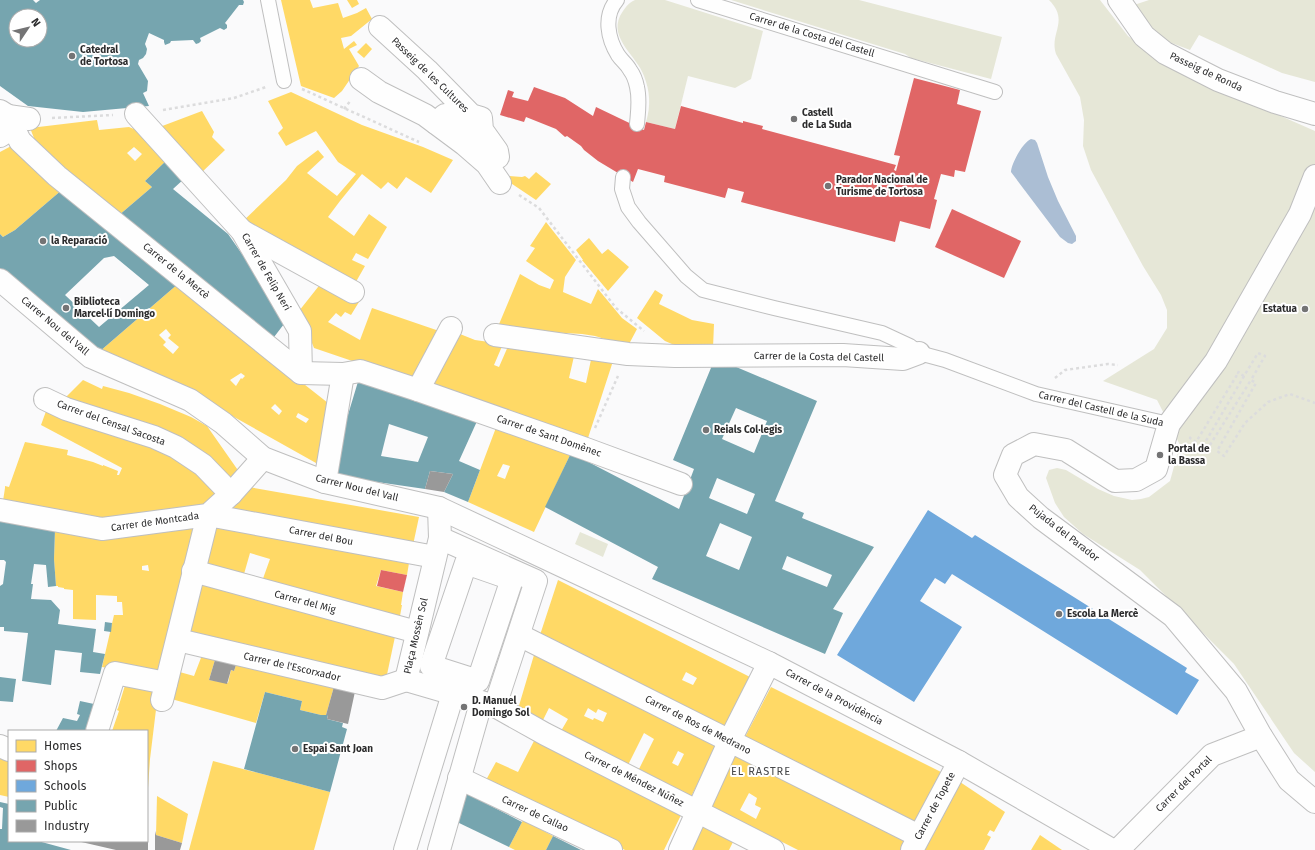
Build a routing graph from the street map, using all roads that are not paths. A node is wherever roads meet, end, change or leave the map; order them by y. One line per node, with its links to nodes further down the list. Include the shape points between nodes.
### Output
1 (268, 0): 7 (lane)
2 (617, 0): 13 (lane, via 608,25 610,39 618,56 630,69 637,87 640,104)
3 (698, 0): 8 (lane, Carrer de la Costa del Castell)
4 (1119, 0): 10 (street, Passeig de Ronda, via 1144,36 1165,53 1218,80)
5 (380, 27): 12 (street, Passeig de les Cultures, via 471,115 481,118 482,130 497,151 498,157 445,115)
6 (361, 79): 12 (street, via 379,92)
7 (284, 81)
8 (995, 92)
9 (136, 114): 18 (street, Carrer de Felip Neri)
10 (1315, 114)
11 (29, 119): 14 (street)
12 (436, 123): 17 (street, via 487,164)
13 (637, 124)
14 (6, 127): 24 (street, Carrer de la Mercè, via 57,176)
15 (1315, 176): 28 (street, Carrer del Castell de la Suda, via 1300,214 1220,354)
16 (623, 178): 23 (lane, via 622,189 628,207 686,276 703,290 882,333)
17 (500, 183)
18 (242, 231): 20 (street); 24 (street, Carrer de Felip Neri, via 300,331)
19 (0, 280): 29 (street, Carrer Nou del Vall, via 91,357 190,400 223,423)
20 (352, 292)
21 (451, 328): 26 (street)
22 (494, 335): 23 (street, Carrer de la Costa del Castell, via 628,354 674,356 843,355 903,359)
23 (919, 353): 28 (lane, Carrer del Castell de la Suda, via 1036,394)
24 (301, 372): 25 (street)
25 (343, 374): 26 (street, Carrer de Sant Domènec, via 360,371); 30 (street)
26 (418, 390): 31 (street, Carrer de Sant Domènec)
27 (45, 399): 32 (street, Carrer del Censal Sacosta, via 66,409 154,437 176,447 203,465)
28 (1169, 424): 49 (street, Pujada del Parador, via 1156,469 1136,480 1115,481 1066,450 1034,444 1013,455 1005,474 1018,497 1041,518 1173,616 1236,691)
29 (263, 458): 30 (street, Carrer Nou del Vall); 32 (street, Carrer de Montcada)
30 (325, 482): 33 (street, Carrer Nou del Vall)
31 (681, 484)
32 (231, 494): 35 (street, Carrer de Montcada)
33 (439, 508): 36 (street, Plaça Mossèn Sol); 37 (street, Carrer Nou del Vall)
34 (0, 510): 35 (street, Carrer de Montcada, via 102,529)
35 (208, 515): 36 (street, Carrer del Bou); 38 (street)
36 (437, 547): 39 (street); 40 (street, Plaça Mossèn Sol)
37 (548, 559): 39 (street); 43 (street, Carrer de la Providència)
38 (194, 571): 40 (street, Carrer del Mig); 42 (street)
39 (536, 581): 41 (street)
40 (417, 632): 44 (street, Plaça Mossèn Sol)
41 (519, 635): 47 (street); 50 (street, Carrer de Ros de Medrano)
42 (178, 640): 44 (street, Carrer de l'Escorxador, via 382,688); 48 (street, via 164,692 115,673)
43 (769, 663): 50 (street); 51 (street, Carrer de la Providència)
44 (406, 680): 46 (street, Plaça Mossèn Sol)
45 (478, 681): 45 (street, via 431,666 466,563 512,579)
46 (454, 694): 47 (street, Plaça Mossèn Sol); 56 (street)
47 (488, 704): 52 (street); 54 (street, Carrer de Méndez Núñez)
48 (98, 730)
49 (1261, 736): 53 (street, via 1289,780); 62 (street, Carrer del Portal, via 1212,755)
50 (730, 740): 54 (street); 55 (street, Carrer de Ros de Medrano)
51 (959, 762): 55 (street, Carrer de Topete); 61 (street, Carrer de la Providència)
52 (459, 778): 57 (street); 58 (street, Carrer de Callao)
53 (1315, 802)
54 (698, 812): 59 (street); 60 (street, Carrer de Méndez Núñez)
55 (916, 843)
56 (405, 850)
57 (439, 850)
58 (611, 850)
59 (680, 850)
60 (773, 850)
61 (1112, 850)
62 (1118, 850)

